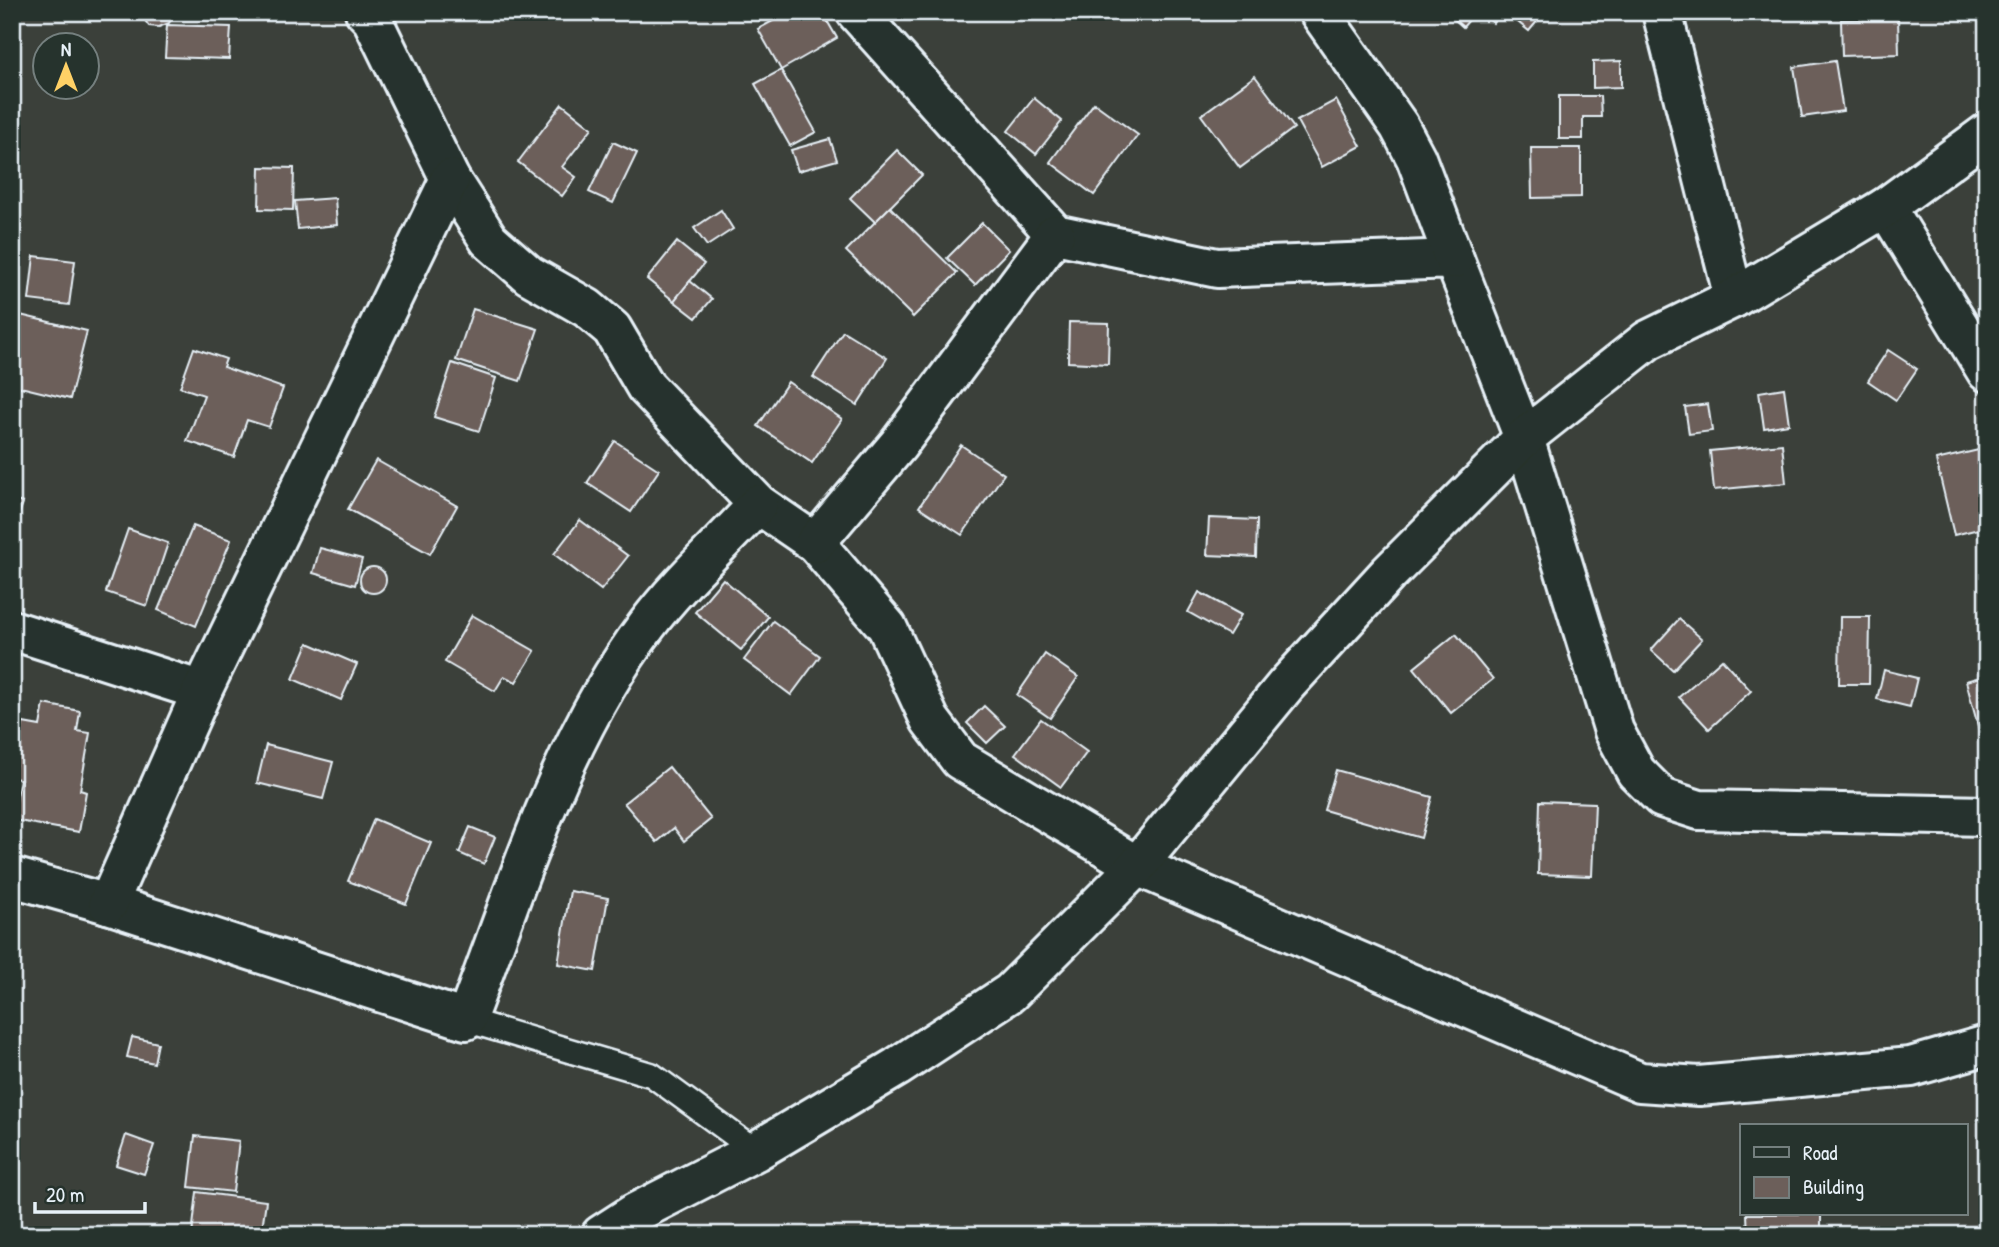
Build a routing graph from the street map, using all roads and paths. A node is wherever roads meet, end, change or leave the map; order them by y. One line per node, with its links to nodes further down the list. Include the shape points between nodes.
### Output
1 (856, 12): 8 (street)
2 (1319, 12): 9 (street, via 1399,126)
3 (1662, 12): 10 (street)
4 (371, 15): 6 (street)
5 (1987, 133): 7 (street)
6 (450, 179): 13 (street, via 489,240 506,257 612,329 646,387); 16 (street)
7 (1886, 207): 10 (street); 11 (street)
8 (1055, 234): 9 (street, via 1217,268); 14 (street, via 898,445)
9 (1454, 259): 12 (street)
10 (1734, 298): 12 (street, via 1648,340)
11 (1987, 372)
12 (1524, 438): 17 (street, via 1614,731 1636,772 1662,798 1699,810); 18 (street, via 1388,574 1286,685)
13 (758, 504): 14 (street); 21 (street, via 647,625 610,681 569,757)
14 (814, 543): 18 (street, via 887,627 930,720 960,760)
15 (12, 630): 16 (street)
16 (202, 691): 20 (street)
17 (1987, 816)
18 (1136, 866): 22 (street, via 1640,1082 1699,1086 1911,1067); 23 (street, via 1010,993)
19 (12, 877): 20 (street)
20 (108, 904): 21 (street)
21 (466, 1020): 23 (lane, via 652,1075)
22 (1987, 1045)
23 (755, 1151): 24 (street)
24 (601, 1235)

